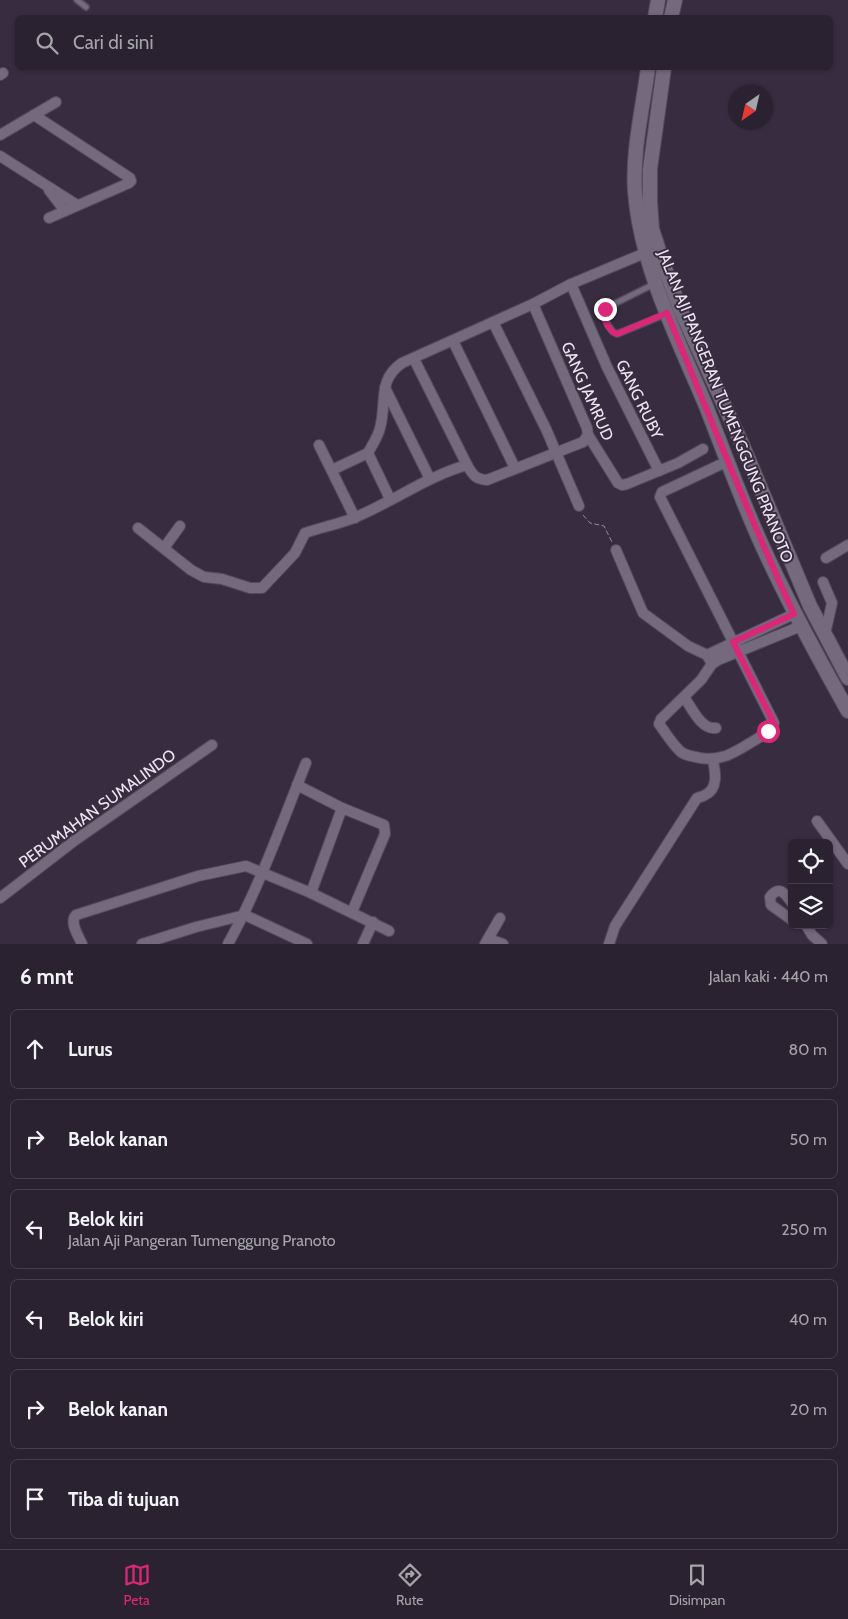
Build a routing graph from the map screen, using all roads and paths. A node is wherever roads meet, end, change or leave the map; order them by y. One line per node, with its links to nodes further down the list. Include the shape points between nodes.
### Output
1 (77, 0): 4 (lane)
2 (658, 0): 5 (main road)
3 (675, 0): 6 (main road)
4 (86, 6)
5 (656, 15)
6 (672, 15)
7 (648, 70): 17 (main road, JALAN AJI PANGERAN TUMENGGUNG PRANOTO, via 636,157 635,191)
8 (664, 70): 48 (main road, JALAN AJI PANGERAN TUMENGGUNG PRANOTO, via 650,169 652,229 681,311)
9 (56, 102): 10 (street)
10 (34, 115): 11 (street); 14 (street, via 130,178 129,183)
11 (0, 135)
12 (0, 156): 13 (street)
13 (45, 185): 14 (street); 15 (street)
14 (77, 205): 15 (street)
15 (65, 211): 16 (street)
16 (49, 218)
17 (645, 253): 18 (street); 19 (main road, JALAN AJI PANGERAN TUMENGGUNG PRANOTO)
18 (571, 284): 20 (street); 35 (street, GANG RUBY, via 607,367)
19 (656, 284): 21 (main road, JALAN AJI PANGERAN TUMENGGUNG PRANOTO); 21 (lane, via 606,308 604,317 612,332 617,334)
20 (534, 304): 22 (street); 26 (street, GANG JAMRUD)
21 (667, 313): 31 (main road, JALAN AJI PANGERAN TUMENGGUNG PRANOTO)
22 (493, 322): 23 (street); 29 (street)
23 (453, 341): 24 (street); 33 (street)
24 (414, 359): 25 (street, via 395,368); 32 (street)
25 (385, 388): 30 (street, via 380,428); 36 (street)
26 (588, 436): 29 (street, via 583,442); 35 (street, GANG JAMRUD, via 622,485)
27 (319, 445): 34 (street)
28 (703, 449): 35 (street)
29 (556, 453): 33 (street); 38 (street)
30 (368, 454): 34 (street); 37 (street)
31 (728, 461): 47 (main road, JALAN AJI PANGERAN TUMENGGUNG PRANOTO); 49 (street, via 662,492 660,497)
32 (467, 465): 33 (street, via 479,480); 36 (street)
33 (515, 468)
34 (332, 470): 39 (street)
35 (659, 471)
36 (430, 479): 37 (street)
37 (390, 499): 39 (street)
38 (579, 506): 44 (path, via 590,523 604,526)
39 (355, 518): 42 (street, via 305,533 295,553 262,588 204,577 190,570)
40 (180, 526): 42 (street)
41 (138, 528): 42 (street)
42 (164, 548)
43 (847, 548): 45 (street)
44 (616, 550): 51 (street, via 643,613)
45 (826, 558)
46 (823, 582): 48 (street, via 832,603)
47 (797, 620): 49 (street); 50 (street); 54 (main road, JALAN AJI PANGERAN TUMENGGUNG PRANOTO)
48 (825, 634): 52 (main road, JALAN AJI PANGERAN TUMENGGUNG PRANOTO)
49 (733, 642): 50 (street); 51 (street)
50 (738, 653): 51 (street); 57 (street, via 774,723 768,731 731,755)
51 (710, 660): 53 (street, via 701,680)
52 (848, 678)
53 (684, 697): 55 (street, via 703,725); 57 (street, via 661,719 660,724 683,753)
54 (848, 711)
55 (716, 728)
56 (212, 745): 66 (street, PERUMAHAN SUMALINDO, via 74,841)
57 (713, 760): 83 (street, via 716,779 713,786 705,795 696,798 616,926)
58 (306, 764): 59 (street)
59 (297, 785): 60 (street); 63 (street)
60 (342, 808): 64 (street); 67 (street, via 382,823 386,830)
61 (818, 821): 62 (street)
62 (848, 864)
63 (264, 872): 64 (street); 68 (street); 77 (street, via 242,866 198,876 76,915 73,922)
64 (311, 893): 67 (street)
65 (788, 897): 69 (street, via 780,891 770,897 771,905)
66 (0, 898)
67 (352, 912): 71 (street)
68 (244, 915): 78 (street); 79 (street); 80 (street)
69 (788, 917)
70 (500, 918): 76 (street)
71 (373, 922): 74 (street); 81 (street)
72 (804, 929): 75 (street)
73 (808, 929): 75 (street)
74 (390, 931)
75 (812, 935): 84 (street)
76 (486, 941): 82 (street)
77 (82, 944)
78 (142, 944)
79 (228, 944)
80 (307, 944)
81 (362, 944)
82 (503, 944)
83 (609, 944)
84 (822, 944)

